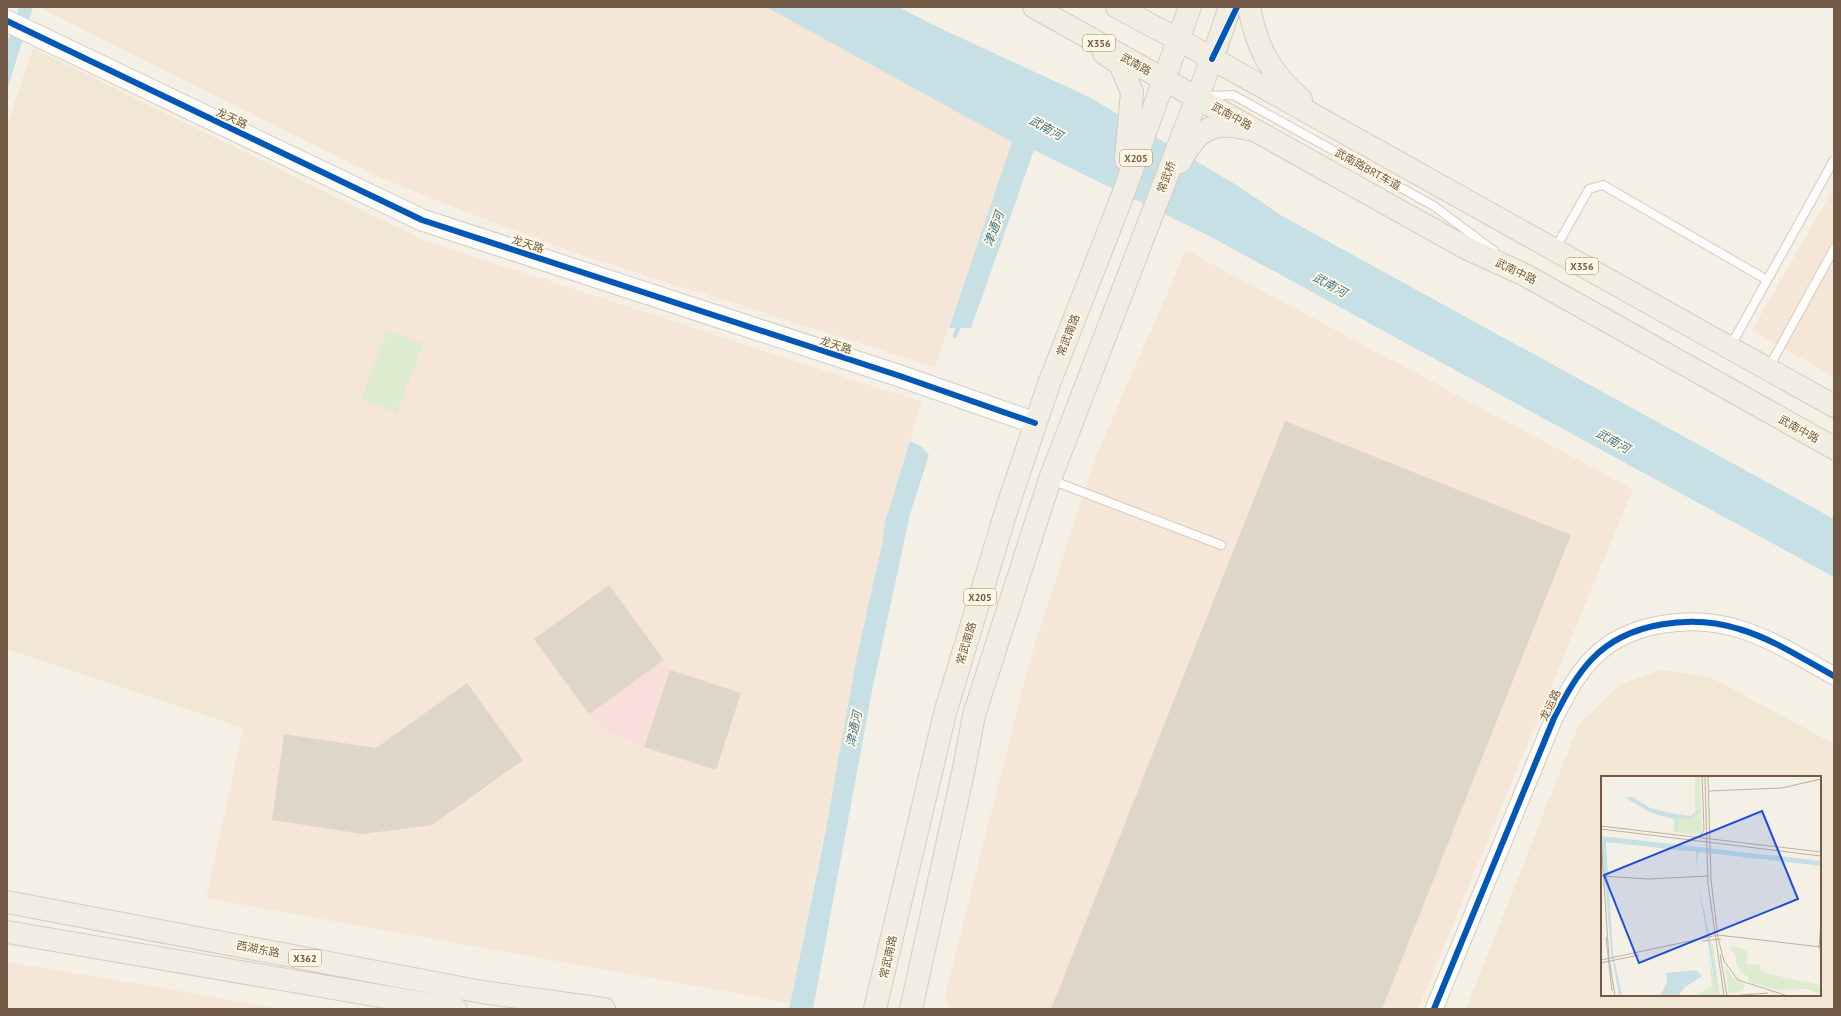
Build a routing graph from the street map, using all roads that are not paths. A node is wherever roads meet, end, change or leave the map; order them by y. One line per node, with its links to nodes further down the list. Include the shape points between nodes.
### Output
1 (1034, 7): 8 (main road, 武南路 / X356)
2 (1117, 7): 9 (main road, X356)
3 (1230, 7): 10 (main road, X205)
4 (1238, 7): 10 (street)
5 (1249, 7): 14 (main road, via 1263,55 1282,82)
6 (1187, 11): 9 (main road, X205)
7 (11, 24): 25 (street, 龙天路, via 422,220 900,376)
8 (1067, 25): 11 (main road, 武南路 / X356); 13 (main road, via 1120,64)
9 (1179, 40): 10 (main road, X356); 11 (main road, X205)
10 (1212, 59): 12 (main road, X205); 14 (main road, X356)
11 (1165, 80): 12 (main road, 武南路 / X356); 13 (main road, X205)
12 (1197, 97): 15 (main road, 武南中路 / X356); 16 (main road, X205); 20 (lane, 武南路BRT车道, via 1233,95 1434,206)
13 (1140, 117): 25 (main road, 常武南路 / X205, via 1122,197)
14 (1331, 126): 19 (main road, X356)
15 (1261, 133): 16 (main road, via 1232,125 1209,128); 20 (main road, 武南中路 / X356, via 1466,248)
16 (1184, 142): 27 (main road, 常武桥 / X205, via 1152,215)
17 (1834, 160): 21 (lane)
18 (1834, 249): 23 (lane)
19 (1554, 250): 21 (lane, via 1589,189 1603,185); 22 (main road, X356)
20 (1525, 275): 26 (main road, 武南中路 / X356)
21 (1768, 280): 22 (lane)
22 (1730, 348): 23 (main road, X356)
23 (1768, 369): 24 (main road, X356)
24 (1834, 406)
25 (1035, 423): 34 (main road, 常武南路 / X205, via 944,713)
26 (1834, 448)
27 (1050, 480): 28 (lane); 35 (main road, X205, via 974,715)
28 (1221, 545)
29 (1834, 676): 36 (street, 龙运路, via 1781,646 1746,631 1699,621 1651,625 1618,640 1593,658 1572,684 1554,718)
30 (7, 902): 33 (main road, 西湖东路 / X362, via 482,992)
31 (7, 932): 32 (main road, X362)
32 (456, 1009)
33 (604, 1009)
34 (876, 1009)
35 (911, 1009)
36 (1434, 1009)

